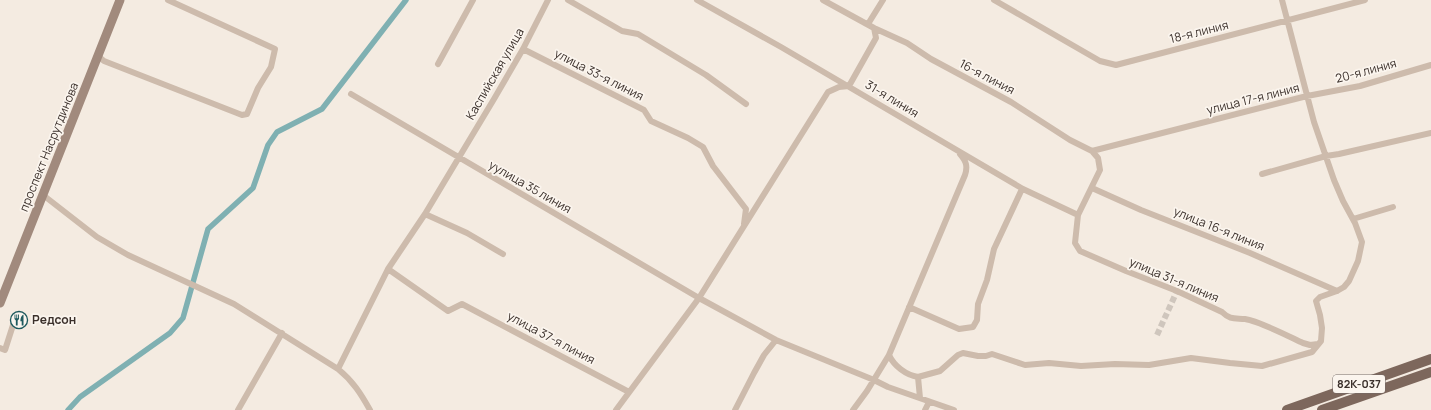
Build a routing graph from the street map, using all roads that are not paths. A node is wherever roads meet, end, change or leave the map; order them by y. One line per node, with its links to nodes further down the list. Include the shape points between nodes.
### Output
1 (120, 0): 15 (main road, проспект Насрутдинова)
2 (168, 0): 15 (street, via 275,49 271,67 258,88 247,114 242,115 104,61)
3 (473, 0): 16 (street)
4 (548, 0): 14 (street, Каспийская улица)
5 (568, 0): 21 (street, via 622,31 638,34 706,75)
6 (697, 0): 18 (street, 31-я линия)
7 (823, 0): 13 (street, 16-я линия)
8 (883, 0): 13 (street)
9 (994, 0): 12 (street, 18-я линия, via 1100,61 1116,65)
10 (1282, 0): 12 (street)
11 (1365, 0): 12 (street, 18-я линия)
12 (1288, 20): 20 (street)
13 (870, 26): 18 (street, via 876,38); 24 (street, 16-я линия, via 907,43 930,59 1011,102)
14 (522, 49): 26 (street, Каспийская улица); 35 (street, улица 33-я линия, via 644,110 650,121 703,147 713,166 746,209)
15 (98, 56): 30 (main road, проспект Насрутдинова)
16 (438, 64)
17 (1431, 65): 20 (street, 20-я линия, via 1360,86)
18 (849, 86): 23 (street, 31-я линия); 35 (street, via 828,92)
19 (351, 94): 26 (street, уулица 35 линия)
20 (1307, 96): 24 (street, улица 17-я линия); 25 (street, улица 17-я линия)
21 (746, 104)
22 (1431, 133): 25 (street)
23 (956, 150): 29 (street, 31-я линия); 41 (street, via 965,159 966,170)
24 (1092, 151): 28 (street, via 1100,165)
25 (1326, 156): 27 (street); 34 (street, улица 17-я линия, via 1343,201)
26 (459, 158): 32 (street, Каспийская улица); 39 (street, уулица 35 линия)
27 (1262, 174)
28 (1092, 188): 33 (street); 38 (street, улица 16-я линия)
29 (1022, 189): 33 (street, 31-я линия); 41 (street, via 994,249 978,304 977,320 973,327 959,329)
30 (43, 195): 40 (main road, проспект Насрутдинова); 43 (street, via 97,237 128,255 234,304)
31 (1393, 207): 34 (street)
32 (425, 214): 36 (street, via 467,233); 37 (street, Каспийская улица)
33 (1078, 214): 45 (street, улица 31-я линия, via 1075,243 1084,254 1177,291 1222,312 1226,317 1255,322 1303,344)
34 (1353, 219): 38 (street, улица 17-я линия, via 1362,242 1358,261 1349,281)
35 (742, 230): 39 (street)
36 (503, 254)
37 (388, 269): 49 (street, Каспийская улица); 53 (street, улица 37-я линия, via 448,311 462,304)
38 (1337, 291): 45 (street, via 1316,301 1322,328 1321,341)
39 (699, 298): 44 (street, уулица 35 линия); 53 (street)
40 (0, 303)
41 (909, 307): 47 (street)
42 (14, 322): 46 (street, via 5,350)
43 (282, 333): 49 (street); 56 (street)
44 (776, 340): 52 (street, уулица 35 линия); 59 (street, via 764,355)
45 (1318, 344): 51 (street, via 1312,352 1262,366 1191,358 1149,365 1024,365 992,354 978,356 963,353 940,371)
46 (0, 348)
47 (889, 355): 51 (street, via 906,373); 52 (street)
48 (1431, 359): 63 (main road, 82К-037)
49 (338, 370): 57 (street, via 349,378 362,394)
50 (1431, 372): 64 (main road)
51 (918, 377): 54 (street)
52 (874, 380): 54 (street, уулица 35 линия); 60 (street)
53 (630, 392): 58 (street)
54 (920, 398): 55 (street, уулица 35 линия)
55 (929, 402): 61 (street); 62 (street, уулица 35 линия)
56 (238, 410)
57 (370, 410)
58 (616, 410)
59 (735, 410)
60 (853, 410)
61 (925, 410)
62 (954, 410)
63 (1287, 410)
64 (1322, 410)

